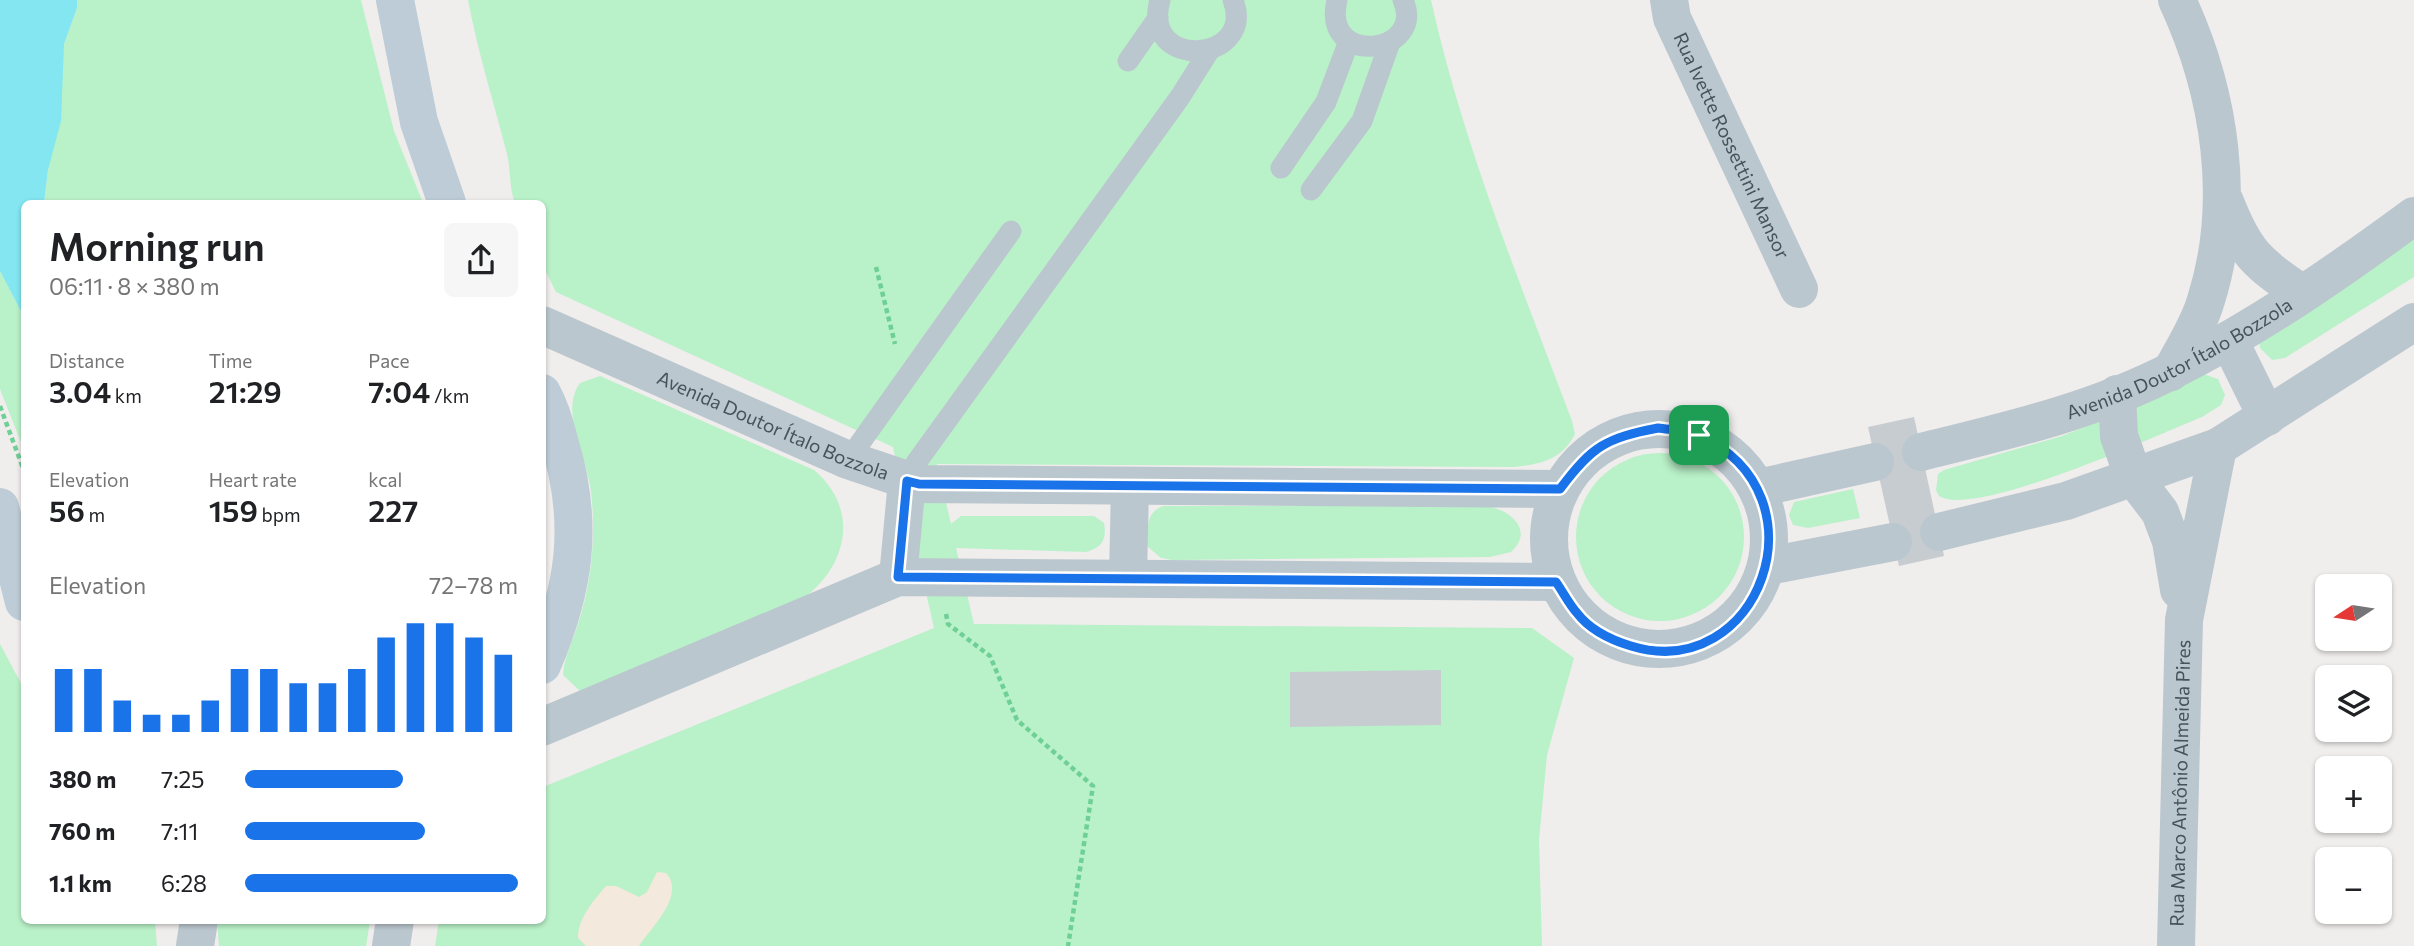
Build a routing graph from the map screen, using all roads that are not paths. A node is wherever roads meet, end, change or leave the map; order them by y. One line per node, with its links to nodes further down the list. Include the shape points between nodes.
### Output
1 (395, 0): 14 (main road, via 419,122)
2 (1233, 0): 10 (lane, via 1236,19 1231,33)
3 (1337, 0): 8 (lane, via 1339,30)
4 (1403, 0): 9 (lane, via 1405,19)
5 (1669, 0): 18 (street, Rua Ivette Rossettini Mansor, via 1672,18)
6 (2178, 0): 15 (street, via 2219,136)
7 (1159, 9): 10 (lane, via 1170,42 1195,53); 11 (lane)
8 (1349, 41): 9 (lane, via 1376,48); 12 (lane, via 1326,102)
9 (1390, 43): 13 (lane, via 1362,121)
10 (1209, 51): 32 (lane)
11 (1128, 61)
12 (1281, 168)
13 (1311, 190)
14 (446, 200)
15 (2224, 200): 19 (street, via 2240,240 2259,264); 23 (street, via 2218,255 2206,303)
16 (2414, 216): 19 (street, Avenida Doutor Ítalo Bozzola)
17 (1011, 231): 29 (lane)
18 (1799, 289)
19 (2301, 293): 22 (street, Avenida Doutor Ítalo Bozzola)
20 (2414, 322): 26 (street)
21 (546, 327): 29 (street, Avenida Doutor Ítalo Bozzola)
22 (2229, 340): 23 (street, Avenida Doutor Ítalo Bozzola); 26 (street)
23 (2171, 372): 24 (street, Avenida Doutor Ítalo Bozzola)
24 (2117, 394): 28 (street, Avenida Doutor Ítalo Bozzola, via 2039,423); 31 (street, Rua Marco Antônio Almeida Pires, via 2119,436)
25 (546, 405): 45 (main road, via 568,472 576,523 560,624)
26 (2267, 417): 27 (street)
27 (2218, 447): 31 (street); 44 (street, Rua Marco Antônio Almeida Pires)
28 (1921, 452)
29 (848, 460): 32 (street, Avenida Doutor Ítalo Bozzola)
30 (1875, 462): 34 (street)
31 (2134, 478): 37 (street, via 2066,501); 44 (street, Rua Marco Antônio Almeida Pires, via 2160,512 2171,541)
32 (907, 481): 33 (street, Avenida Doutor Ítalo Bozzola); 40 (street)
33 (1130, 486): 35 (street, Avenida Doutor Ítalo Bozzola); 41 (street)
34 (1758, 488): 35 (street, via 1733,456 1699,435 1658,428 1619,436 1585,456); 39 (street, via 1770,526)
35 (1560, 489): 42 (street, via 1550,519 1549,551)
36 (0, 507): 43 (main road)
37 (1939, 532)
38 (1894, 542): 39 (street)
39 (1768, 566): 42 (street, via 1751,603 1723,631 1687,648 1648,651 1610,639 1578,615)
40 (898, 577): 41 (street); 46 (street)
41 (1128, 579): 42 (street)
42 (1556, 582)
43 (21, 590)
44 (2184, 620): 51 (street, Rua Marco Antônio Almeida Pires)
45 (546, 656)
46 (546, 725)
47 (198, 924): 49 (street)
48 (394, 924): 50 (street)
49 (195, 946)
50 (391, 946)
51 (2176, 946)

